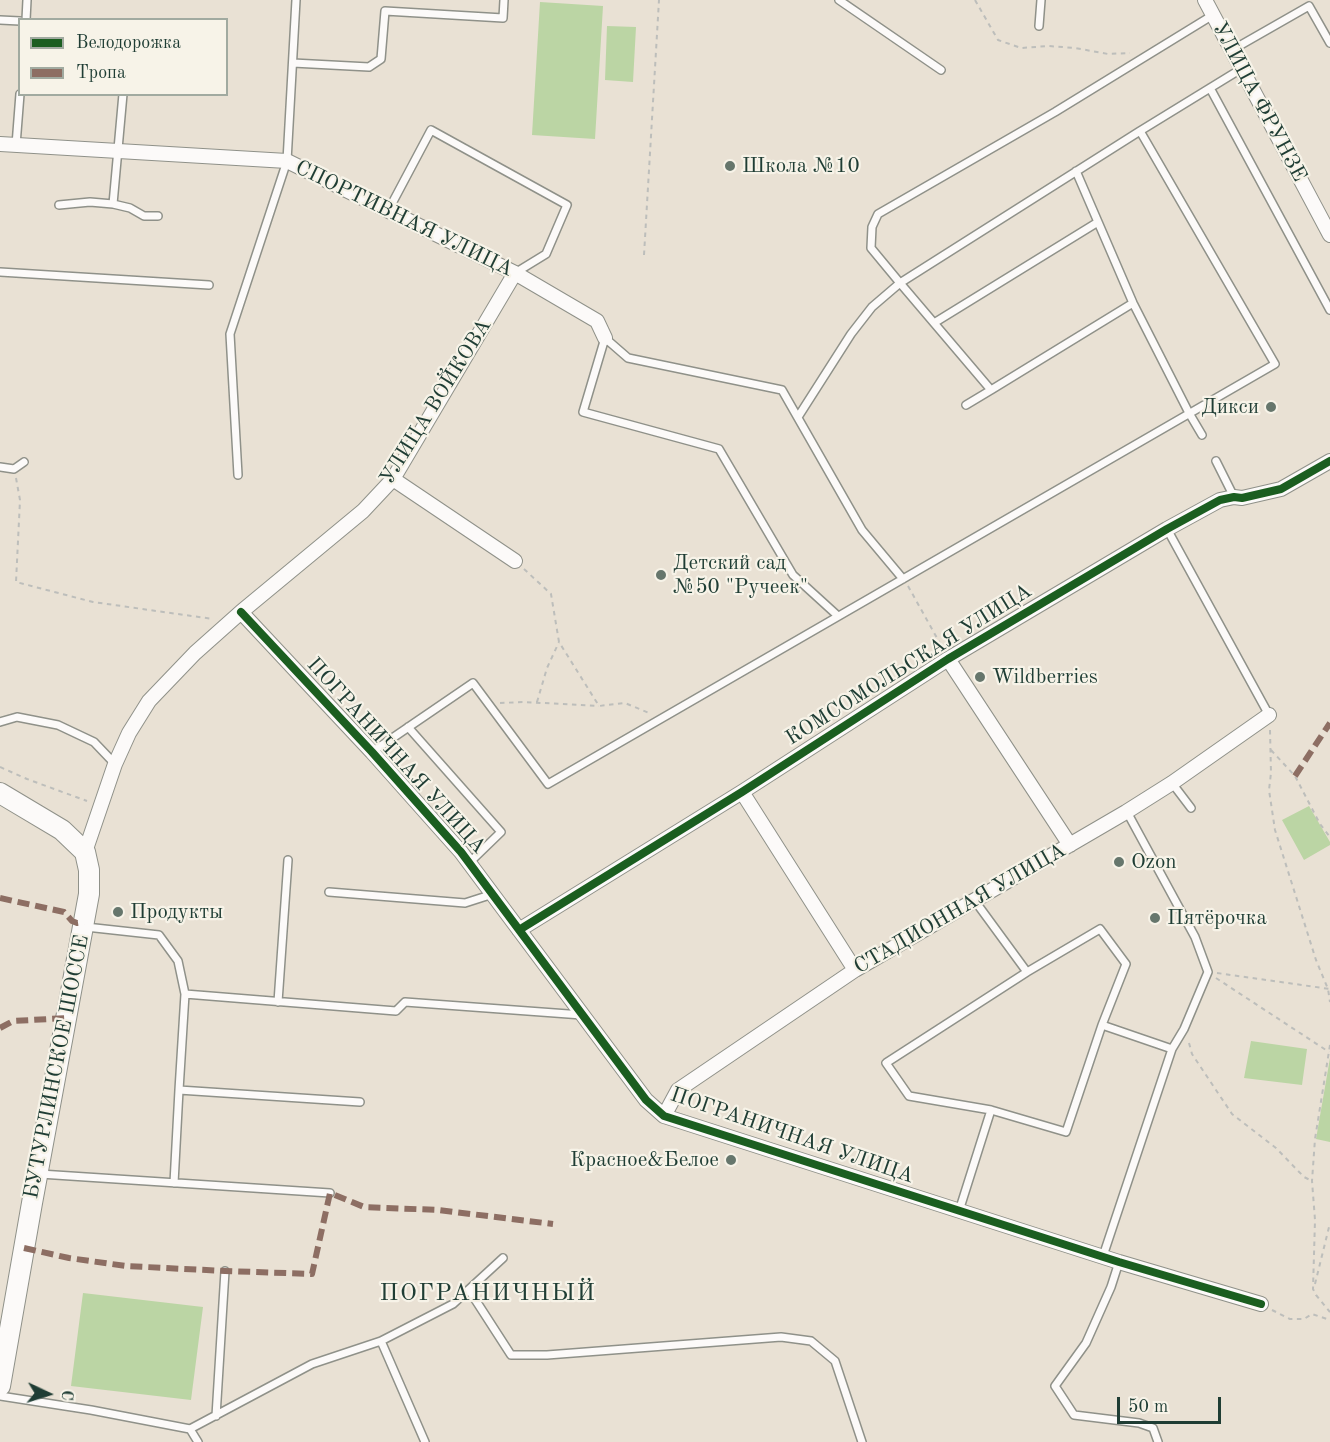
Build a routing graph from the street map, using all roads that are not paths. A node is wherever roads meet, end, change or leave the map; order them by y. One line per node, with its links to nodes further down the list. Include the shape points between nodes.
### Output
1 (27, 0): 9 (lane)
2 (296, 0): 15 (lane)
3 (504, 0): 15 (lane, via 503,18 385,11 381,59 369,68)
4 (839, 0): 17 (lane)
5 (1041, 0): 12 (lane)
6 (1205, 0): 8 (street, УЛИЦА ФРУНЗЕ)
7 (1310, 3): 13 (lane); 14 (lane)
8 (1213, 15): 14 (street, УЛИЦА ФРУНЗЕ); 35 (lane, via 878,214 872,227 871,248)
9 (26, 18)
10 (0, 20): 11 (lane)
11 (18, 21)
12 (1039, 26)
13 (1330, 43)
14 (1232, 50): 16 (street, УЛИЦА ФРУНЗЕ)
15 (292, 63): 25 (lane)
16 (1241, 69): 18 (lane); 32 (street, УЛИЦА ФРУНЗЕ)
17 (941, 70)
18 (1210, 88): 21 (lane); 38 (lane)
19 (20, 96): 23 (lane)
20 (123, 96): 24 (lane)
21 (1140, 131): 26 (lane); 43 (lane, via 1275,364)
22 (0, 144): 23 (street, СПОРТИВНАЯ УЛИЦА)
23 (16, 145): 24 (street, СПОРТИВНАЯ УЛИЦА)
24 (118, 151): 25 (street, СПОРТИВНАЯ УЛИЦА); 27 (lane)
25 (286, 161): 29 (street, СПОРТИВНАЯ УЛИЦА); 50 (lane, via 230,334)
26 (1076, 171): 31 (lane); 35 (lane)
27 (113, 204): 28 (lane); 30 (lane, via 144,216)
28 (59, 205)
29 (388, 211): 34 (street, СПОРТИВНАЯ УЛИЦА); 34 (lane, via 431,130 567,206 546,254)
30 (158, 216)
31 (1098, 222): 37 (lane); 39 (lane)
32 (1330, 235)
33 (0, 272): 36 (lane)
34 (514, 273): 40 (street, СПОРТИВНАЯ УЛИЦА, via 597,321); 51 (street, УЛИЦА ВОЙКОВА)
35 (900, 283): 39 (lane); 44 (lane, via 872,307)
36 (209, 285)
37 (1133, 303): 41 (lane); 43 (lane)
38 (1330, 310)
39 (934, 323): 41 (lane)
40 (605, 338): 44 (lane, via 628,358 782,390); 56 (lane, via 583,412 718,449 793,575)
41 (991, 390): 42 (lane)
42 (966, 405)
43 (1189, 413): 45 (lane); 55 (lane)
44 (798, 417): 55 (lane, via 862,530)
45 (1202, 435)
46 (1216, 461): 52 (lane)
47 (1330, 461): 52 (street, КОМСОМОЛЬСКАЯ УЛИЦА, via 1281,489)
48 (24, 462): 49 (lane, via 14,469)
49 (0, 467)
50 (238, 475)
51 (393, 479): 54 (street); 57 (street, УЛИЦА ВОЙКОВА, via 363,511)
52 (1234, 497): 53 (street, КОМСОМОЛЬСКАЯ УЛИЦА, via 1220,500)
53 (1167, 529): 58 (street, КОМСОМОЛЬСКАЯ УЛИЦА); 59 (lane)
54 (515, 561)
55 (903, 579): 56 (lane)
56 (838, 616): 61 (lane, via 548,784 473,682)
57 (236, 617): 62 (street, ПОГРАНИЧНАЯ УЛИЦА); 63 (street, УЛИЦА ВОЙКОВА, via 149,701)
58 (948, 659): 65 (street, КОМСОМОЛЬСКАЯ УЛИЦА); 69 (street)
59 (1269, 715): 64 (street, СТАДИОННАЯ УЛИЦА)
60 (0, 722): 63 (lane, via 17,717 58,725 94,742)
61 (408, 727): 62 (lane); 72 (lane, via 501,832)
62 (372, 752): 72 (street, ПОГРАНИЧНАЯ УЛИЦА)
63 (115, 764): 70 (street, УЛИЦА ВОЙКОВА)
64 (1172, 783): 67 (lane); 68 (street, СТАДИОННАЯ УЛИЦА)
65 (742, 792): 77 (street, КОМСОМОЛЬСКАЯ УЛИЦА); 78 (street)
66 (0, 793): 70 (main road, via 62,830)
67 (1191, 808)
68 (1126, 812): 69 (street, СТАДИОННАЯ УЛИЦА); 84 (lane, via 1195,938 1208,972)
69 (1070, 845): 75 (street, СТАДИОННАЯ УЛИЦА)
70 (85, 852): 76 (main road, БУТУРЛИНСКОЕ ШОССЕ, via 89,894)
71 (288, 860): 81 (lane)
72 (469, 863): 74 (street, ПОГРАНИЧНАЯ УЛИЦА)
73 (329, 892): 74 (lane, via 465,903)
74 (493, 894): 77 (street, ПОГРАНИЧНАЯ УЛИЦА)
75 (975, 901): 78 (street, СТАДИОННАЯ УЛИЦА); 79 (lane)
76 (83, 927): 80 (lane, via 159,934 178,961); 89 (main road, БУТУРЛИНСКОЕ ШОССЕ)
77 (519, 930): 82 (street, ПОГРАНИЧНАЯ УЛИЦА)
78 (855, 970): 88 (street, СТАДИОННАЯ УЛИЦА, via 678,1090)
79 (1027, 972): 83 (lane, via 1100,929 1126,964); 87 (lane, via 886,1063 909,1096)
80 (185, 994): 81 (lane); 85 (lane)
81 (278, 1002): 82 (lane, via 396,1011 405,1002)
82 (584, 1015): 88 (street, ПОГРАНИЧНАЯ УЛИЦА, via 646,1100)
83 (1102, 1025): 84 (lane); 87 (lane, via 1066,1132)
84 (1172, 1049): 93 (lane)
85 (179, 1090): 86 (lane); 90 (lane)
86 (360, 1102)
87 (991, 1110): 92 (lane)
88 (664, 1116): 92 (street, ПОГРАНИЧНАЯ УЛИЦА)
89 (37, 1174): 90 (lane); 100 (main road, БУТУРЛИНСКОЕ ШОССЕ)
90 (174, 1183): 91 (lane)
91 (330, 1193)
92 (959, 1211): 93 (street, ПОГРАНИЧНАЯ УЛИЦА)
93 (1103, 1256): 95 (street, ПОГРАНИЧНАЯ УЛИЦА)
94 (503, 1258): 97 (lane)
95 (1119, 1262): 98 (street, ПОГРАНИЧНАЯ УЛИЦА); 107 (lane, via 1086,1343 1055,1386 1074,1415 1153,1428)
96 (225, 1271): 102 (lane)
97 (469, 1290): 99 (lane, via 453,1304); 106 (lane, via 511,1355 781,1337 811,1341 835,1361)
98 (1261, 1304)
99 (381, 1341): 102 (lane, via 312,1364); 105 (lane)
100 (0, 1386)
101 (0, 1396): 103 (lane)
102 (216, 1416): 103 (lane)
103 (190, 1429): 104 (lane)
104 (198, 1442)
105 (425, 1442)
106 (862, 1442)
107 (1159, 1442)

